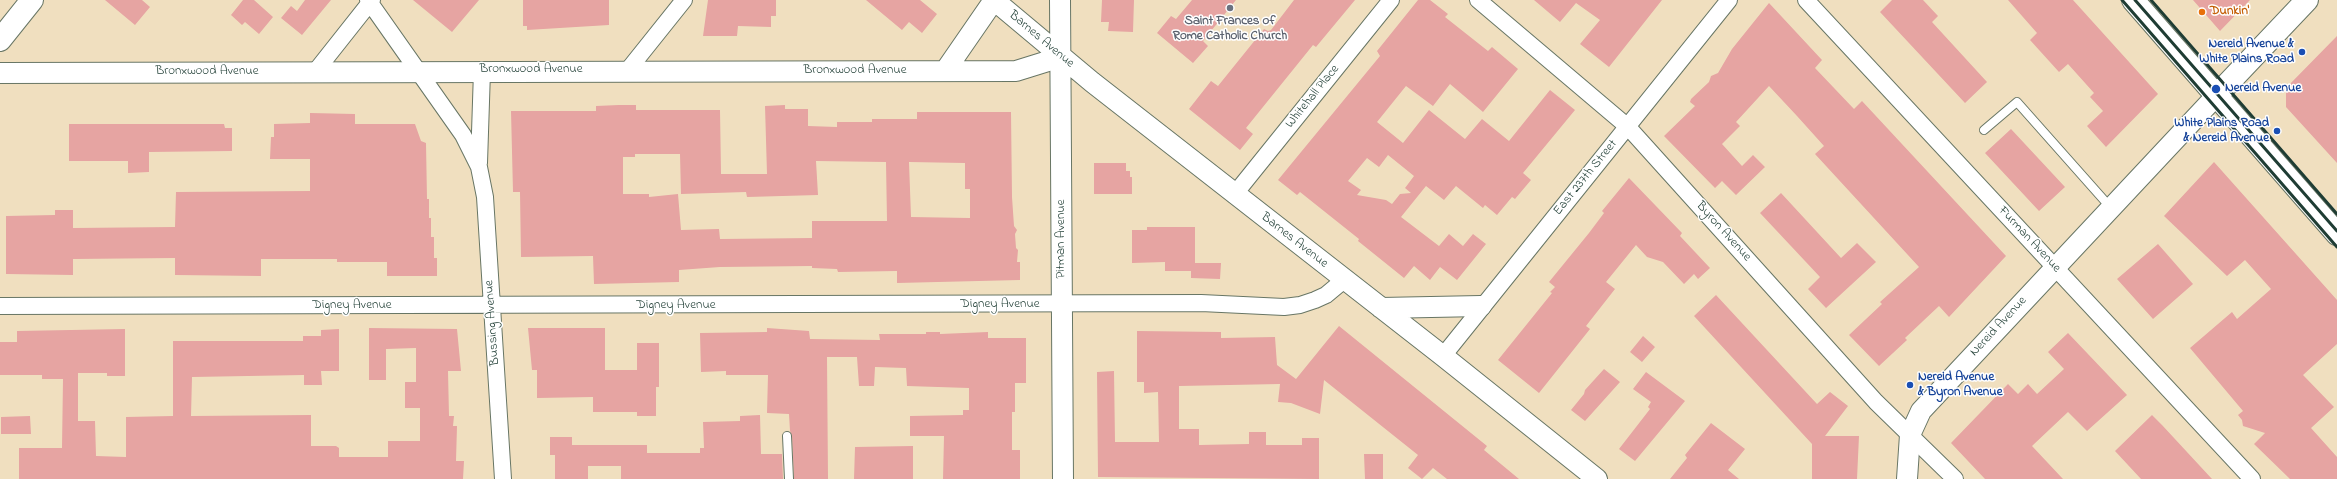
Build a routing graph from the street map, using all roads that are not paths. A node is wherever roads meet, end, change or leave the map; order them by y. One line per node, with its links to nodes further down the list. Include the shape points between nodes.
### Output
1 (32, 0): 12 (main road)
2 (684, 0): 14 (street)
3 (994, 0): 13 (street, Barnes Avenue); 17 (street)
4 (1060, 0): 13 (street, Pitman Avenue)
5 (1391, 0): 24 (street, Whitehall Place)
6 (1478, 0): 21 (street, Byron Avenue)
7 (1729, 0): 21 (street, East 237th Street)
8 (1806, 0): 27 (street, Furman Avenue)
9 (2133, 0): 20 (main road)
10 (2307, 0): 20 (main road, Nereid Avenue)
11 (370, 1): 15 (street, Bussing Avenue); 18 (street)
12 (0, 40)
13 (1061, 57): 17 (street, Bronxwood Avenue, via 1016,71); 24 (street, Barnes Avenue); 29 (street, Pitman Avenue)
14 (628, 70): 16 (street, Bronxwood Avenue); 17 (street, Bronxwood Avenue)
15 (418, 71): 16 (street, Bronxwood Avenue); 18 (street, Bronxwood Avenue); 23 (street, Bussing Avenue, via 466,140)
16 (482, 71): 23 (street, Bussing Avenue)
17 (945, 71)
18 (315, 72): 19 (street, Bronxwood Avenue)
19 (0, 73)
20 (2216, 96): 25 (street, Nereid Avenue); 26 (main road)
21 (1628, 127): 32 (street, East 237th Street); 35 (street, Byron Avenue, via 1876,402)
22 (1984, 130): 25 (lane, via 2017,102)
23 (479, 167): 31 (street, Bussing Avenue, via 485,198)
24 (1234, 195): 28 (street, Barnes Avenue)
25 (2111, 208): 27 (street, Nereid Avenue)
26 (2337, 234)
27 (2055, 268): 35 (street, Nereid Avenue, via 1927,404 1916,419); 43 (street, Furman Avenue)
28 (1344, 280): 29 (street, Digney Avenue, via 1316,300 1284,307 1201,303); 33 (street, Barnes Avenue)
29 (1062, 304): 31 (street, Digney Avenue); 39 (street, Pitman Avenue)
30 (0, 306): 31 (street, Digney Avenue)
31 (492, 306): 37 (street, Bussing Avenue)
32 (1481, 306): 33 (street); 34 (street, East 237th Street)
33 (1380, 308): 34 (street, Barnes Avenue)
34 (1443, 356): 40 (street, Barnes Avenue)
35 (1910, 435): 41 (street, Nereid Avenue); 42 (street, Byron Avenue)
36 (786, 436): 38 (lane)
37 (503, 479)
38 (790, 479)
39 (1063, 479)
40 (1597, 479)
41 (1907, 479)
42 (1955, 479)
43 (2252, 479)

